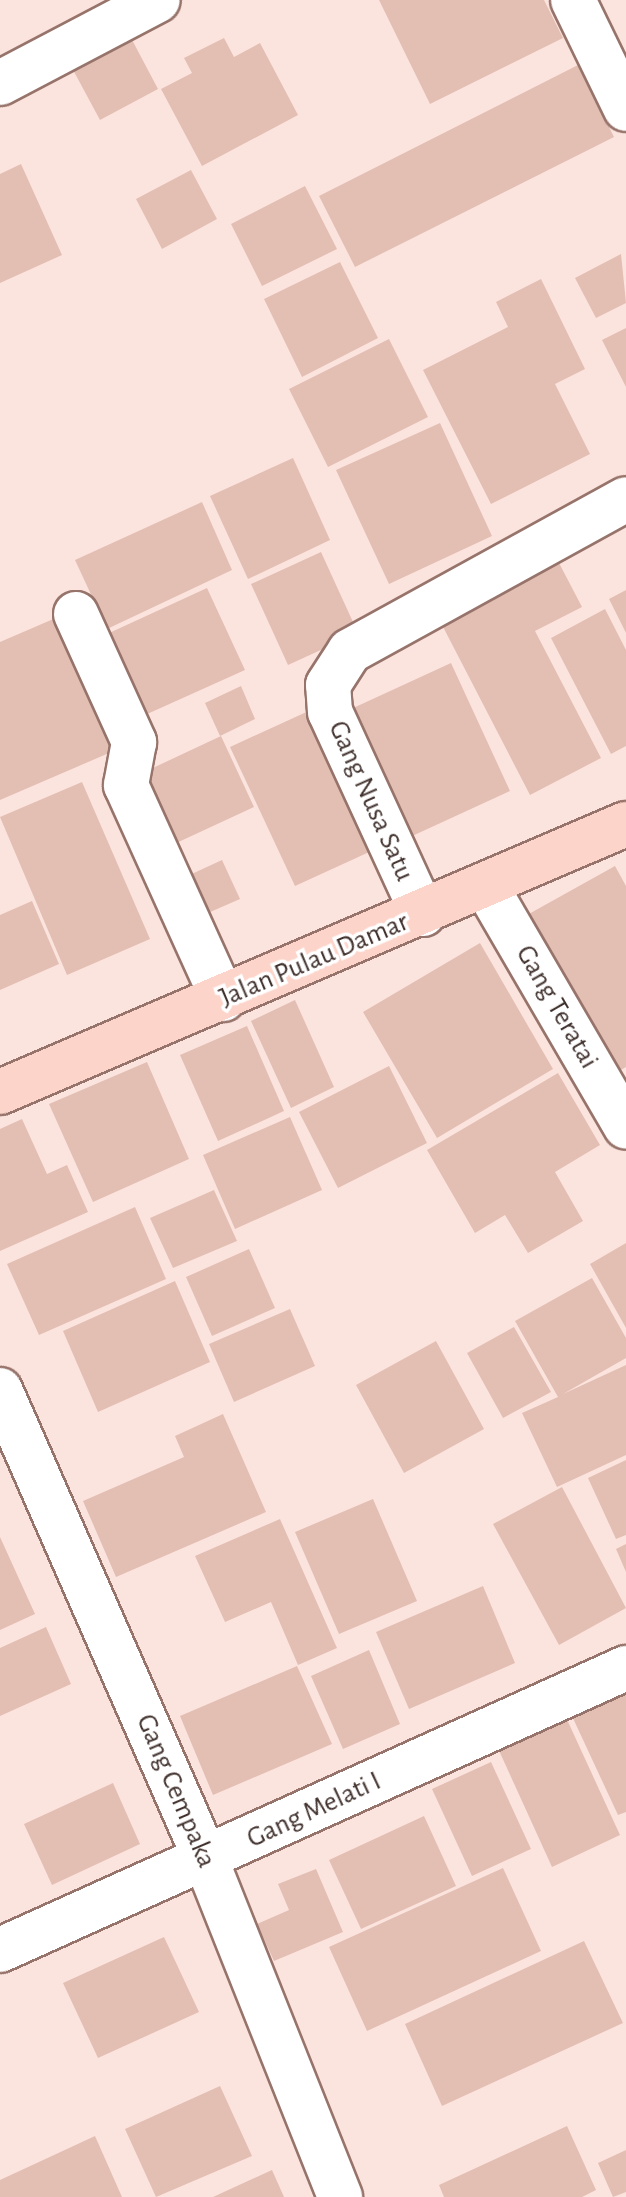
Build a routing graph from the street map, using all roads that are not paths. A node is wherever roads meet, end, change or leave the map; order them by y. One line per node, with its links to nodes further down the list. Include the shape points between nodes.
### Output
1 (158, 0): 3 (street)
2 (573, 0): 4 (street)
3 (0, 83)
4 (626, 109)
5 (626, 499): 9 (street, Gang Nusa Satu, via 350,651 328,685 330,712)
6 (76, 614): 10 (street, via 134,742 126,785)
7 (626, 824): 8 (street, Jalan Pulau Damar)
8 (487, 888): 9 (street, Jalan Pulau Damar); 12 (street, Gang Teratai)
9 (423, 914): 10 (street, Jalan Pulau Damar)
10 (223, 999): 11 (street, Jalan Pulau Damar)
11 (0, 1092)
12 (626, 1127)
13 (0, 1390): 15 (street, Gang Cempaka)
14 (626, 1668): 15 (street, Gang Melati I)
15 (206, 1860): 16 (street, Gang Melati I); 17 (street, Gang Cempaka)
16 (0, 1950)
17 (340, 2197)

